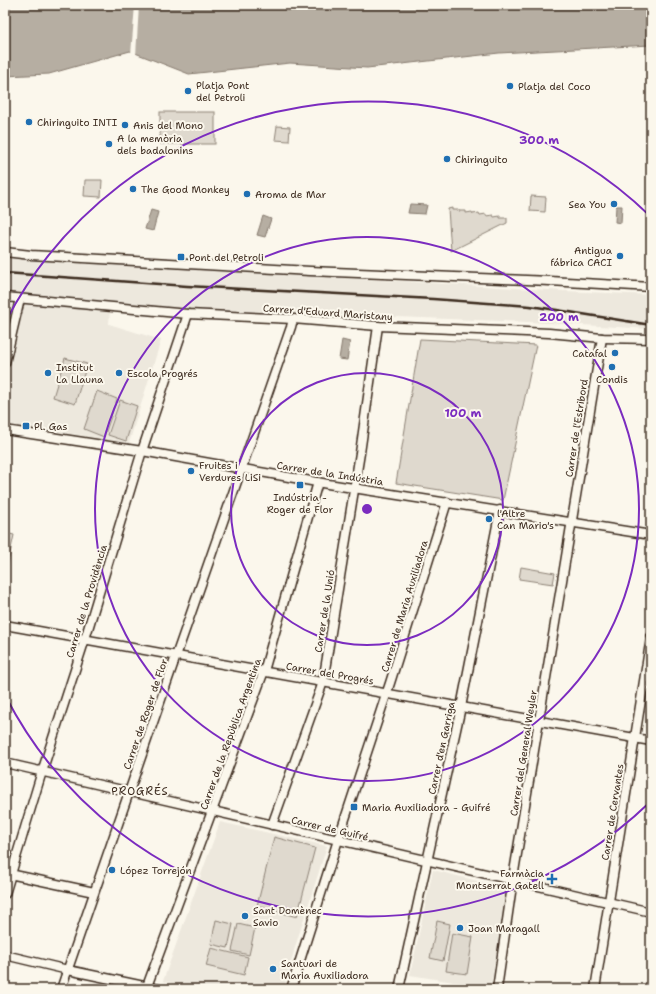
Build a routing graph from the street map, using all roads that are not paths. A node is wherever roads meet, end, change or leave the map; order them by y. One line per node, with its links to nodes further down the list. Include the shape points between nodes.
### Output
1 (5, 252): 2 (street, via 310,271)
2 (651, 287)
3 (5, 297): 4 (street, Carrer d'Eduard Maristany)
4 (20, 299): 5 (street, Carrer d'Eduard Maristany); 10 (street)
5 (188, 314): 6 (street, Carrer d'Eduard Maristany); 12 (street, Carrer de la Providència)
6 (293, 319): 7 (street, Carrer d'Eduard Maristany); 13 (street, Carrer de Roger de Flor)
7 (378, 326): 8 (street, Carrer d'Eduard Maristany, via 549,333); 15 (street, Carrer de la Unió)
8 (602, 338): 9 (street, Carrer d'Eduard Maristany); 18 (street, Carrer de l'Estribord)
9 (651, 339)
10 (5, 364)
11 (5, 430): 12 (street, Carrer de la Indústria)
12 (142, 451): 13 (street, Carrer de la Indústria); 22 (street, Carrer de la Providència)
13 (242, 468): 14 (street, Carrer de la Indústria); 23 (street, Carrer de Roger de Flor)
14 (318, 482): 15 (street, Carrer de la Indústria); 24 (street, Carrer de la República Argentina)
15 (354, 488): 16 (street, Carrer de la Indústria); 25 (street, Carrer de la Unió)
16 (447, 502): 17 (street, Carrer de la Indústria); 26 (street, Carrer de Maria Auxiliadora)
17 (500, 510): 18 (street, Carrer de la Indústria); 27 (street, Carrer d'en Garriga)
18 (571, 521): 19 (street, Carrer de la Indústria); 28 (street, Carrer del General Weyler)
19 (651, 535)
20 (5, 625): 22 (street, Carrer del Progrés)
21 (651, 637): 29 (street, Carrer de Cervantes)
22 (86, 639): 23 (street, Carrer del Progrés); 32 (street, Carrer de la Providència)
23 (176, 656): 24 (street, Carrer del Progrés); 33 (street, Carrer de Roger de Flor)
24 (264, 671): 25 (street, Carrer del Progrés); 34 (street, Carrer de la República Argentina)
25 (323, 682): 26 (street, Carrer del Progrés); 35 (street, Carrer de la Unió)
26 (387, 694): 27 (street, Carrer del Progrés); 36 (street, Carrer de Maria Auxiliadora)
27 (460, 707): 28 (street, Carrer del Progrés); 37 (street, Carrer d'en Garriga)
28 (539, 720): 29 (street, Carrer del Progrés); 39 (street, Carrer del General Weyler)
29 (634, 737): 30 (street, Carrer del Progrés); 42 (street, Carrer de Cervantes)
30 (651, 741)
31 (5, 763): 32 (street, Carrer de Guifré)
32 (42, 772): 33 (street, Carrer de Guifré); 38 (street, Carrer de la Providència)
33 (129, 792): 34 (street, Carrer de Guifré); 40 (street, Carrer de Roger de Flor)
34 (213, 811): 35 (street, Carrer de Guifré); 46 (street, Carrer de la República Argentina)
35 (272, 825): 36 (street, Carrer de Guifré)
36 (338, 840): 37 (street, Carrer de Guifré); 49 (street, Carrer de Maria Auxiliadora)
37 (428, 860): 39 (street, Carrer de Guifré); 50 (street, Carrer d'en Garriga)
38 (8, 873): 40 (street); 41 (street, Carrer de la Providència)
39 (513, 880): 42 (street, Carrer de Guifré); 51 (street, Carrer del General Weyler)
40 (94, 892): 45 (street, Carrer de Roger de Flor)
41 (5, 894)
42 (608, 902): 43 (street, Carrer de Guifré); 52 (street, Carrer de Cervantes)
43 (651, 912)
44 (5, 955): 45 (street)
45 (68, 970): 46 (street); 47 (street, Carrer de Roger de Flor)
46 (147, 988): 48 (street)
47 (61, 989)
48 (158, 989)
49 (291, 989)
50 (399, 989)
51 (497, 989)
52 (595, 989)

